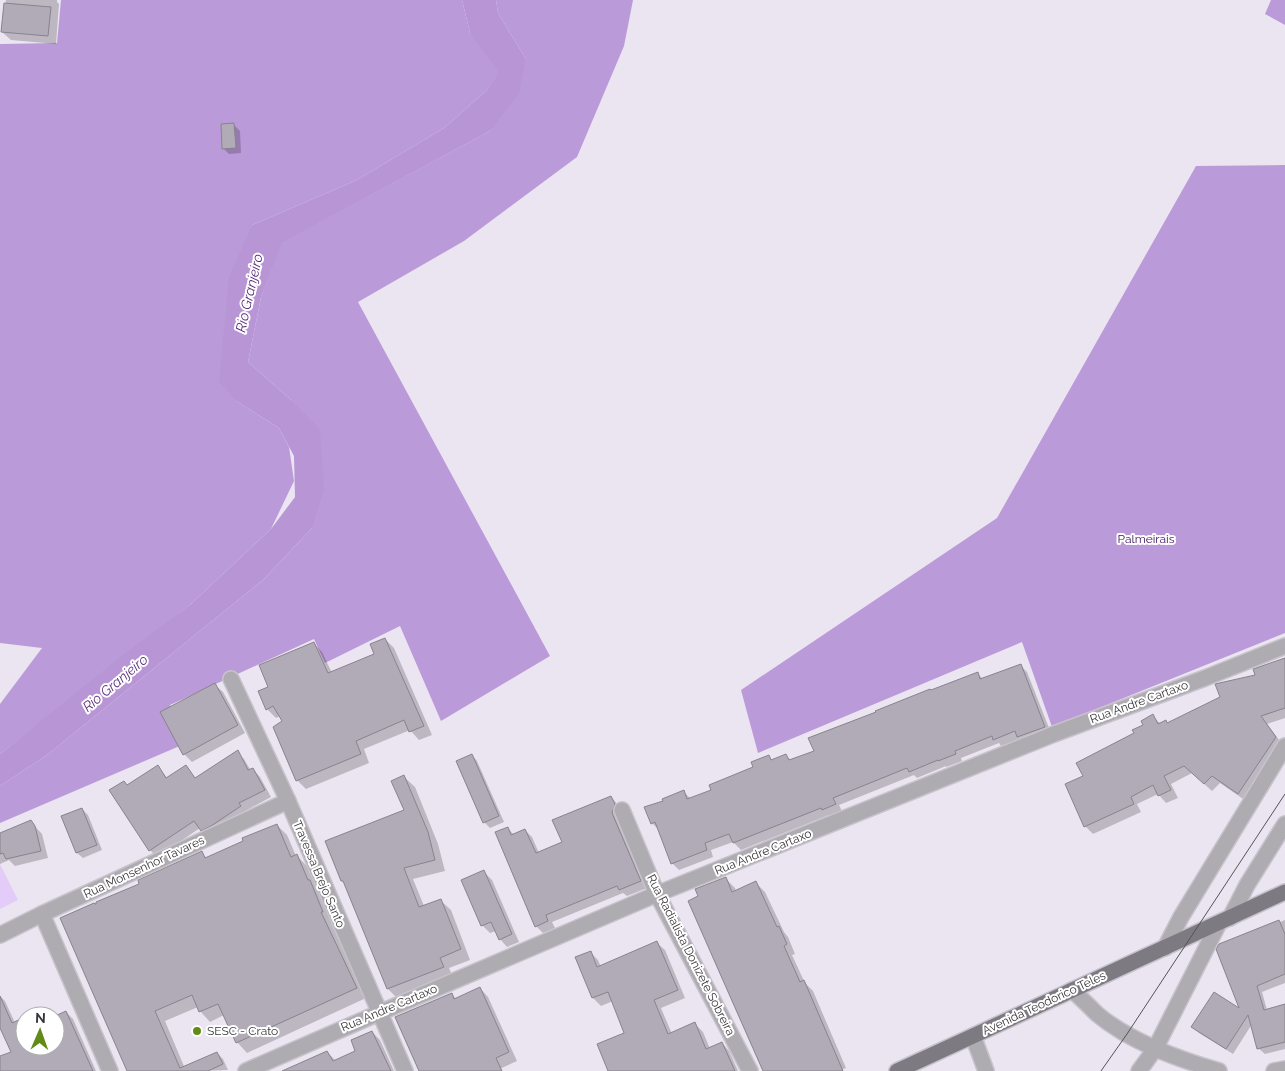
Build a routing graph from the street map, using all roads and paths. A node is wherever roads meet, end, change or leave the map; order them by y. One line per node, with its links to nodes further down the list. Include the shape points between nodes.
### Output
1 (1285, 646): 8 (street, Rua Andre Cartaxo, via 1054,734)
2 (231, 679): 4 (street, Travessa Brejo Santo)
3 (1285, 746): 12 (street)
4 (288, 801): 9 (street, Rua Monsenhor Tavares); 14 (street, Travessa Brejo Santo)
5 (622, 810): 8 (street, Rua Radialista Donizete Sobreira)
6 (1285, 824): 10 (street)
7 (1285, 892): 10 (main road, Avenida Teodorico Teles)
8 (658, 894): 14 (street, Rua Andre Cartaxo); 21 (street, Rua Radialista Donizete Sobreira)
9 (42, 914): 11 (street, Rua Monsenhor Tavares); 18 (street)
10 (1225, 920): 12 (main road, Avenida Teodorico Teles); 16 (street)
11 (0, 935)
12 (1165, 948): 13 (main road, Avenida Teodorico Teles)
13 (1072, 990): 15 (main road, Avenida Teodorico Teles); 16 (street, via 1098,1014)
14 (379, 1012): 19 (street, Rua Andre Cartaxo); 20 (street, Travessa Brejo Santo)
15 (973, 1036): 22 (main road, Avenida Teodorico Teles); 23 (street)
16 (1155, 1049): 24 (street); 25 (street)
17 (1285, 1069): 26 (street)
18 (110, 1071)
19 (246, 1071)
20 (405, 1071)
21 (750, 1071)
22 (897, 1071)
23 (986, 1071)
24 (1139, 1071)
25 (1219, 1071)
26 (1274, 1071)

